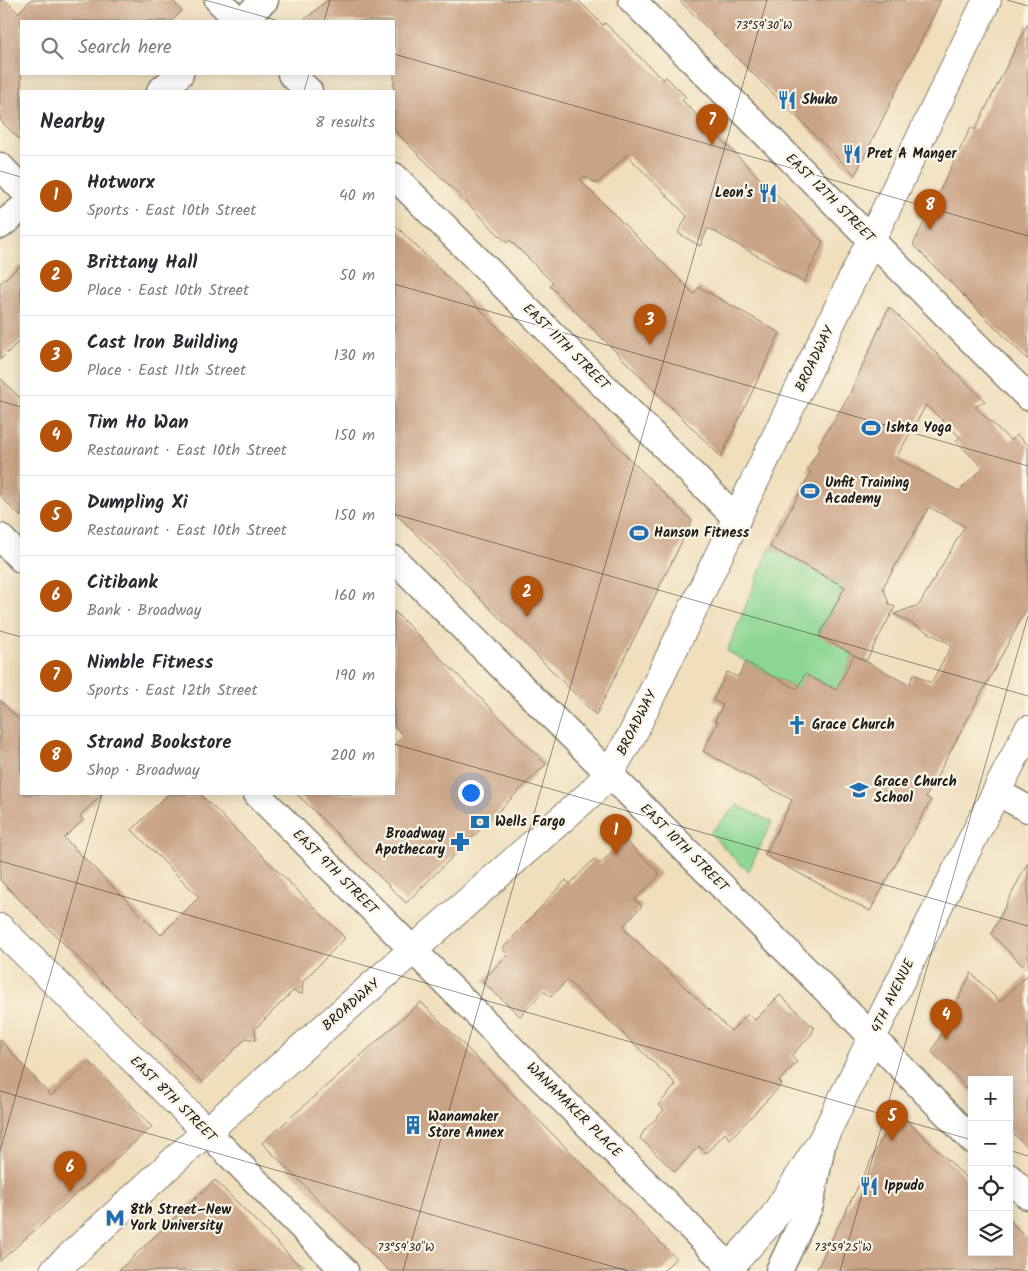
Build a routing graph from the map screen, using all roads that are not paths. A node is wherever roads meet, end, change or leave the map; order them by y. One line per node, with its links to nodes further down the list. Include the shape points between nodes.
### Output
1 (218, 0): 5 (street)
2 (265, 0): 6 (street)
3 (632, 0): 16 (street, EAST 12TH STREET)
4 (987, 0): 16 (main road, BROADWAY)
5 (239, 20)
6 (241, 20)
7 (179, 75): 9 (street)
8 (292, 75): 10 (street)
9 (161, 90)
10 (308, 90)
11 (0, 166): 13 (street)
12 (395, 177): 18 (street, EAST 11TH STREET)
13 (20, 187)
14 (20, 209): 15 (street)
15 (0, 226)
16 (872, 241): 17 (street, EAST 12TH STREET); 18 (main road, BROADWAY)
17 (1028, 397)
18 (737, 519): 23 (main road, BROADWAY, via 634,733)
19 (0, 538): 20 (street)
20 (20, 558)
21 (395, 560): 23 (street, EAST 10TH STREET)
22 (1028, 730): 24 (main road, 4TH AVENUE)
23 (609, 774): 28 (main road, BROADWAY); 29 (street, EAST 10TH STREET)
24 (996, 792): 26 (street); 29 (main road, 4TH AVENUE)
25 (258, 795): 28 (street, EAST 9TH STREET)
26 (1028, 809)
27 (0, 929): 30 (main road, EAST 8TH STREET)
28 (414, 950): 30 (main road, BROADWAY); 35 (street, WANAMAKER PLACE)
29 (872, 1038): 31 (street, EAST 10TH STREET); 32 (main road, 4TH AVENUE)
30 (207, 1132): 36 (main road, BROADWAY); 37 (street, EAST 8TH STREET)
31 (968, 1136)
32 (823, 1139): 35 (main road, via 781,1207); 38 (street, 4TH AVENUE, via 810,1205)
33 (1013, 1181): 34 (street)
34 (1028, 1196)
35 (730, 1270)
36 (54, 1271)
37 (345, 1271)
38 (779, 1271)

